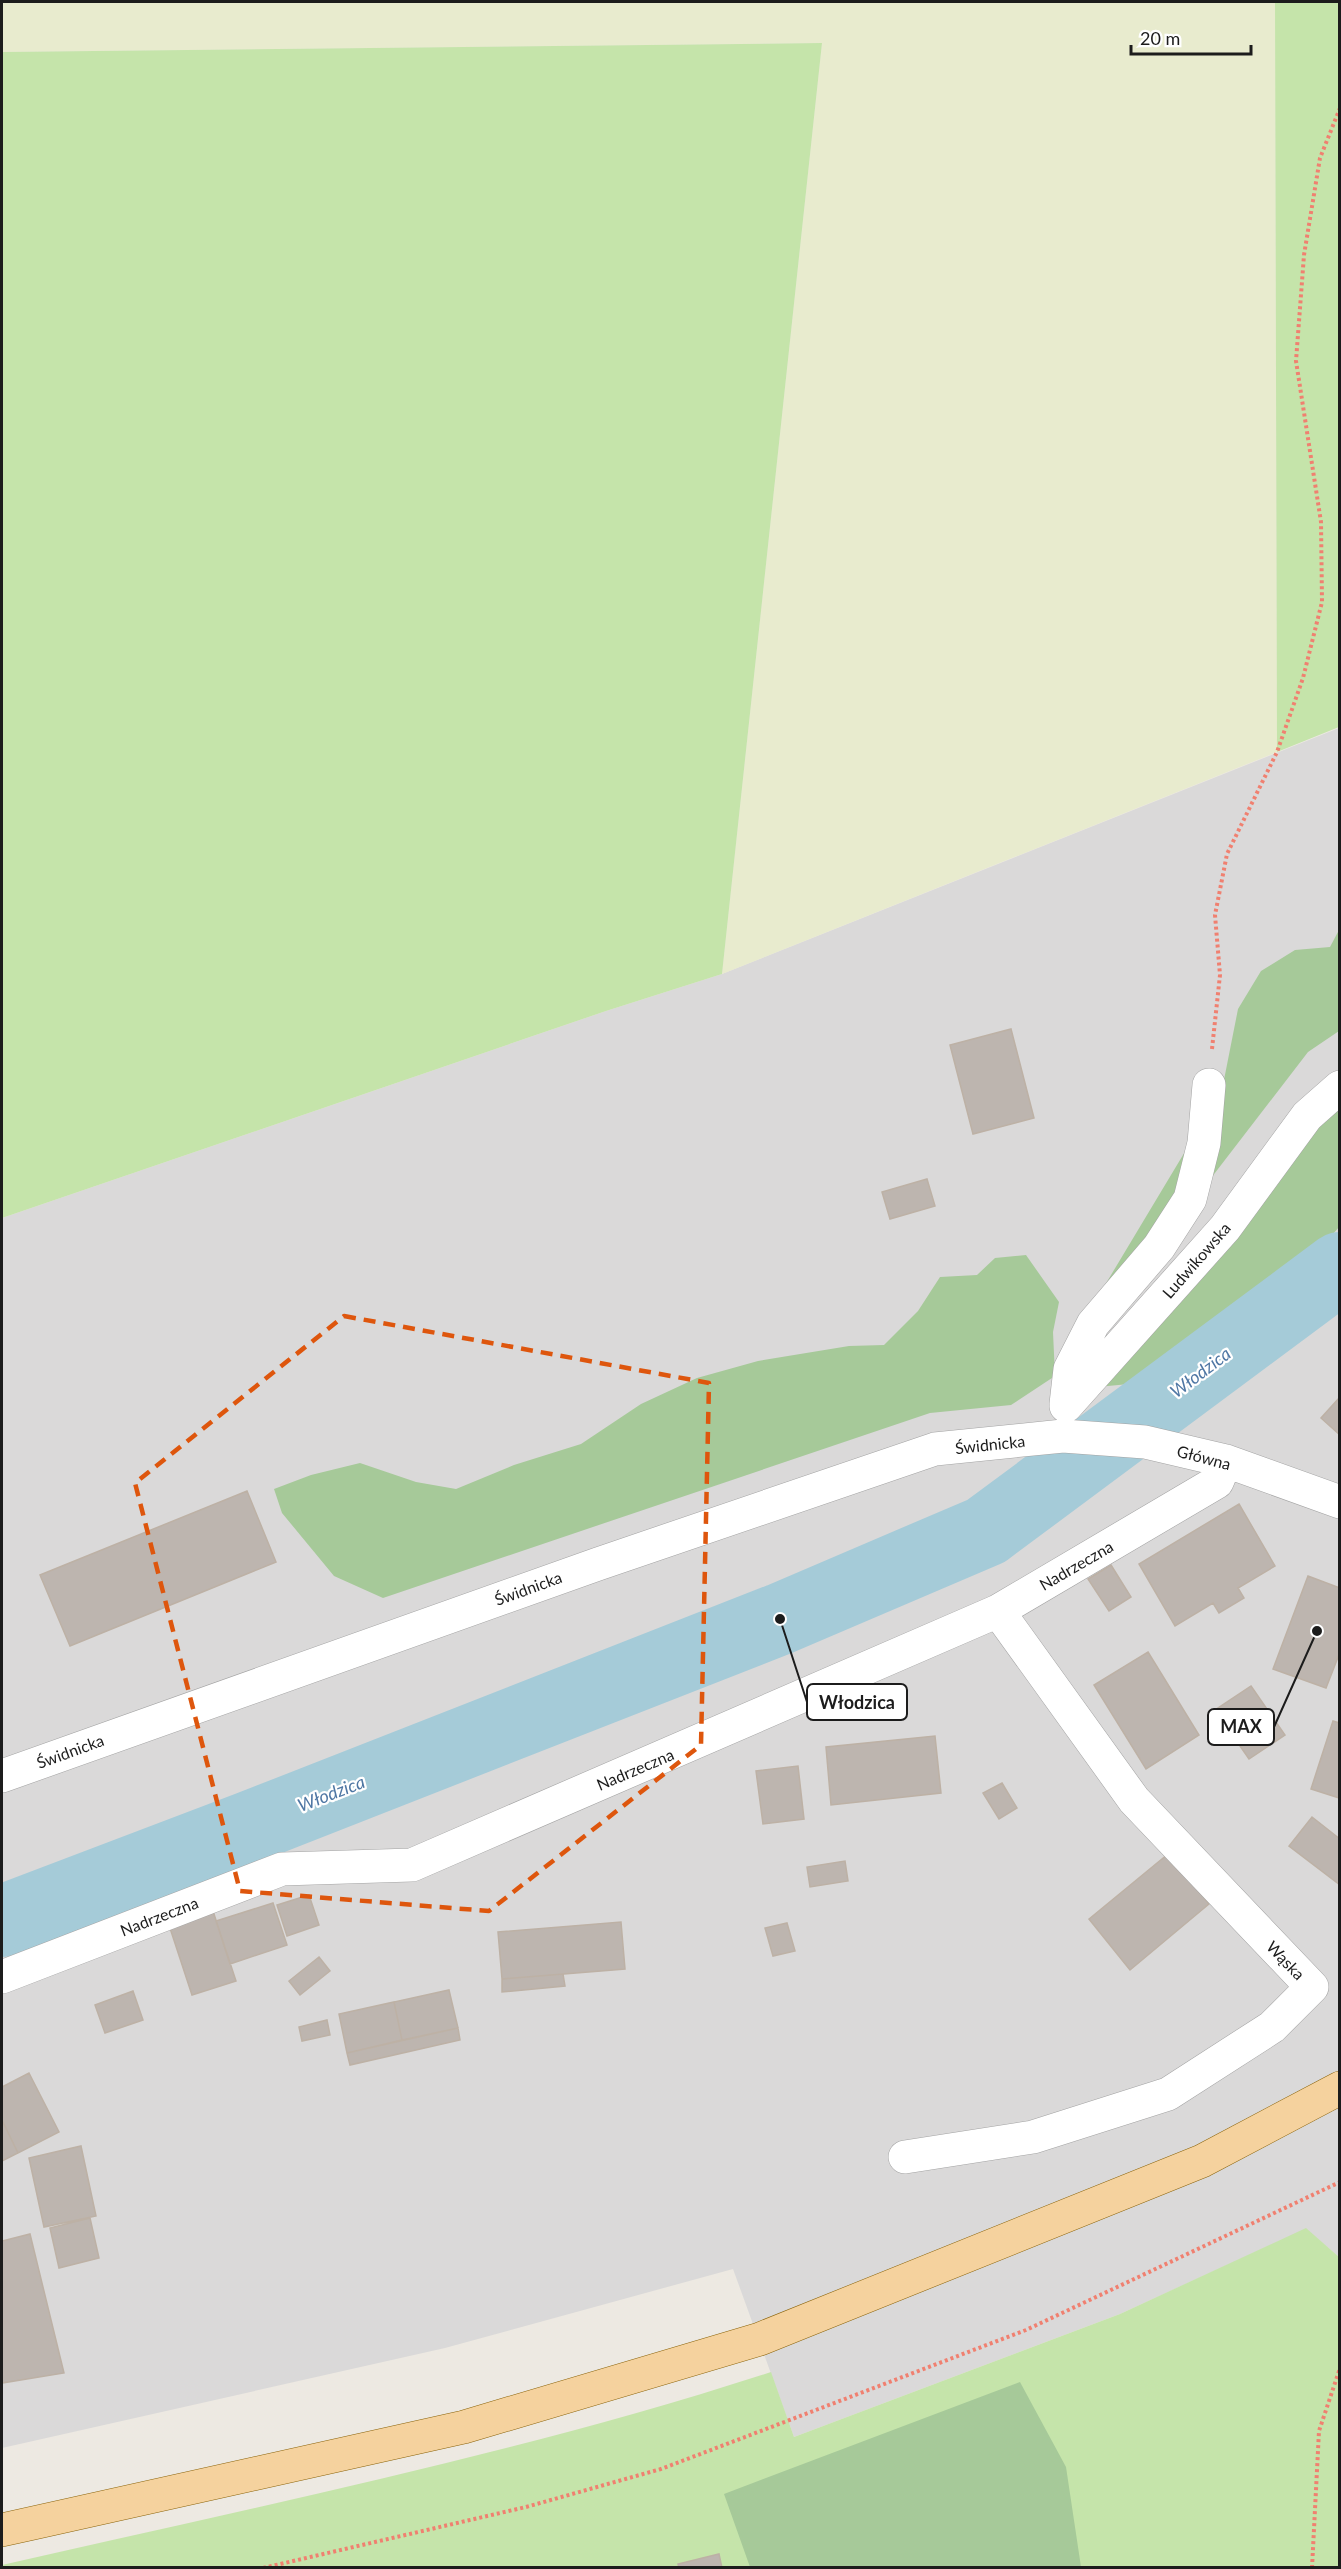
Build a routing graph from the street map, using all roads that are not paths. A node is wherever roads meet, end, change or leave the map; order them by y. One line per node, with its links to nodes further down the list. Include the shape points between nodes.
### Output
1 (1209, 1085): 3 (street, via 1204,1143 1190,1199 1159,1247 1093,1324 1070,1369)
2 (1340, 1087): 3 (street, Ludwikowska, via 1307,1116 1225,1228)
3 (1069, 1426): 4 (street, Główna); 7 (street, Świdnicka, via 935,1449 586,1568)
4 (1226, 1461): 5 (street, Główna); 6 (street, Nadrzeczna, via 1217,1482)
5 (1340, 1502)
6 (998, 1611): 8 (street, Nadrzeczna, via 412,1865 282,1869); 10 (street, Wąska, via 1134,1800 1312,1988 1272,2027 1168,2094 1033,2137)
7 (2, 1776)
8 (2, 1977)
9 (1340, 2088): 11 (main road, via 1202,2161 760,2339 464,2427)
10 (905, 2157)
11 (2, 2530)

